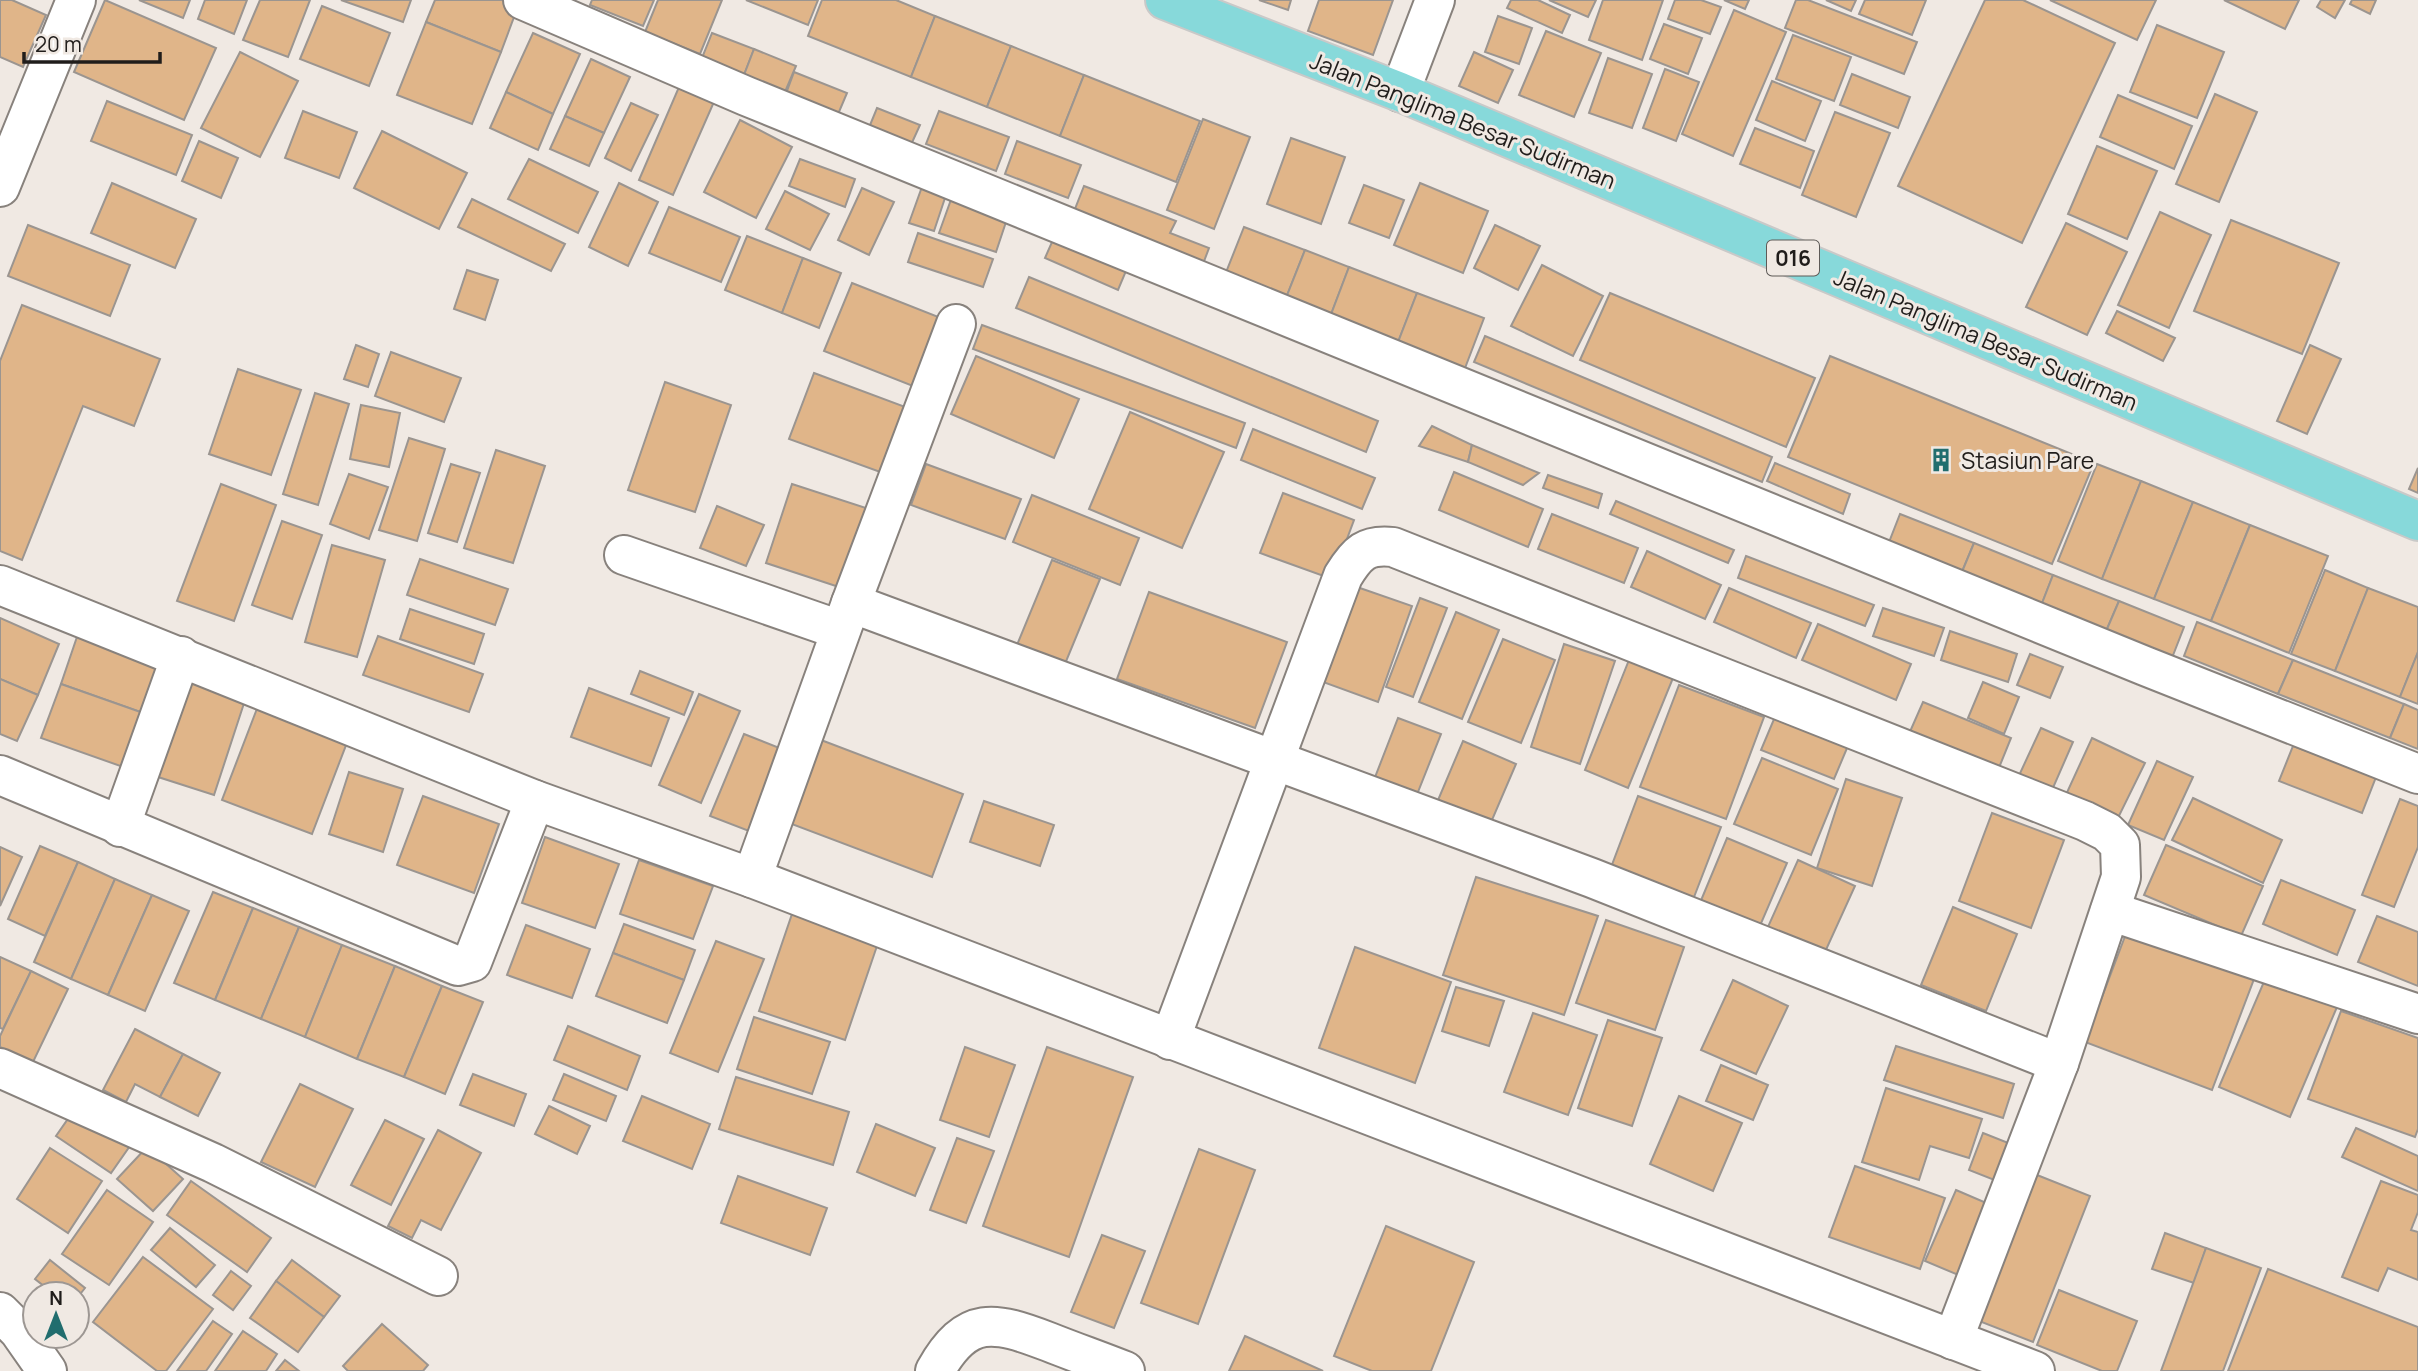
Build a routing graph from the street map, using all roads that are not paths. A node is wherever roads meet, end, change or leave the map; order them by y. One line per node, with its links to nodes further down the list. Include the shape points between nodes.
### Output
1 (76, 0): 6 (street)
2 (523, 0): 14 (street, via 784,112)
3 (1165, 0): 5 (main road, Jalan Panglima Besar Sudirman / 016)
4 (1435, 0): 5 (street)
5 (1400, 92): 8 (main road, Jalan Panglima Besar Sudirman / 016)
6 (0, 187)
7 (957, 324): 11 (street)
8 (2418, 521)
9 (624, 555): 11 (street)
10 (0, 585): 12 (street)
11 (845, 617): 13 (street); 18 (street)
12 (181, 656): 16 (street); 17 (street)
13 (1274, 761): 19 (street, via 1343,576 1355,556 1367,547 1393,547 2107,832 2120,845 2123,858 2122,877); 21 (street); 22 (street, via 1591,878)
14 (2418, 774)
15 (0, 775): 17 (street)
16 (535, 800): 17 (street, via 472,962 458,966); 18 (street)
17 (120, 827)
18 (752, 878): 21 (street)
19 (2110, 911): 20 (street); 22 (street)
20 (2418, 1014)
21 (1170, 1040): 26 (street)
22 (2059, 1063): 26 (street)
23 (0, 1069): 24 (street, via 213,1163)
24 (438, 1276)
25 (0, 1312): 27 (street)
26 (1952, 1340): 30 (street)
27 (47, 1371)
28 (935, 1371): 29 (street, via 948,1347 968,1332 989,1326 1014,1329)
29 (1125, 1371)
30 (2035, 1371)

